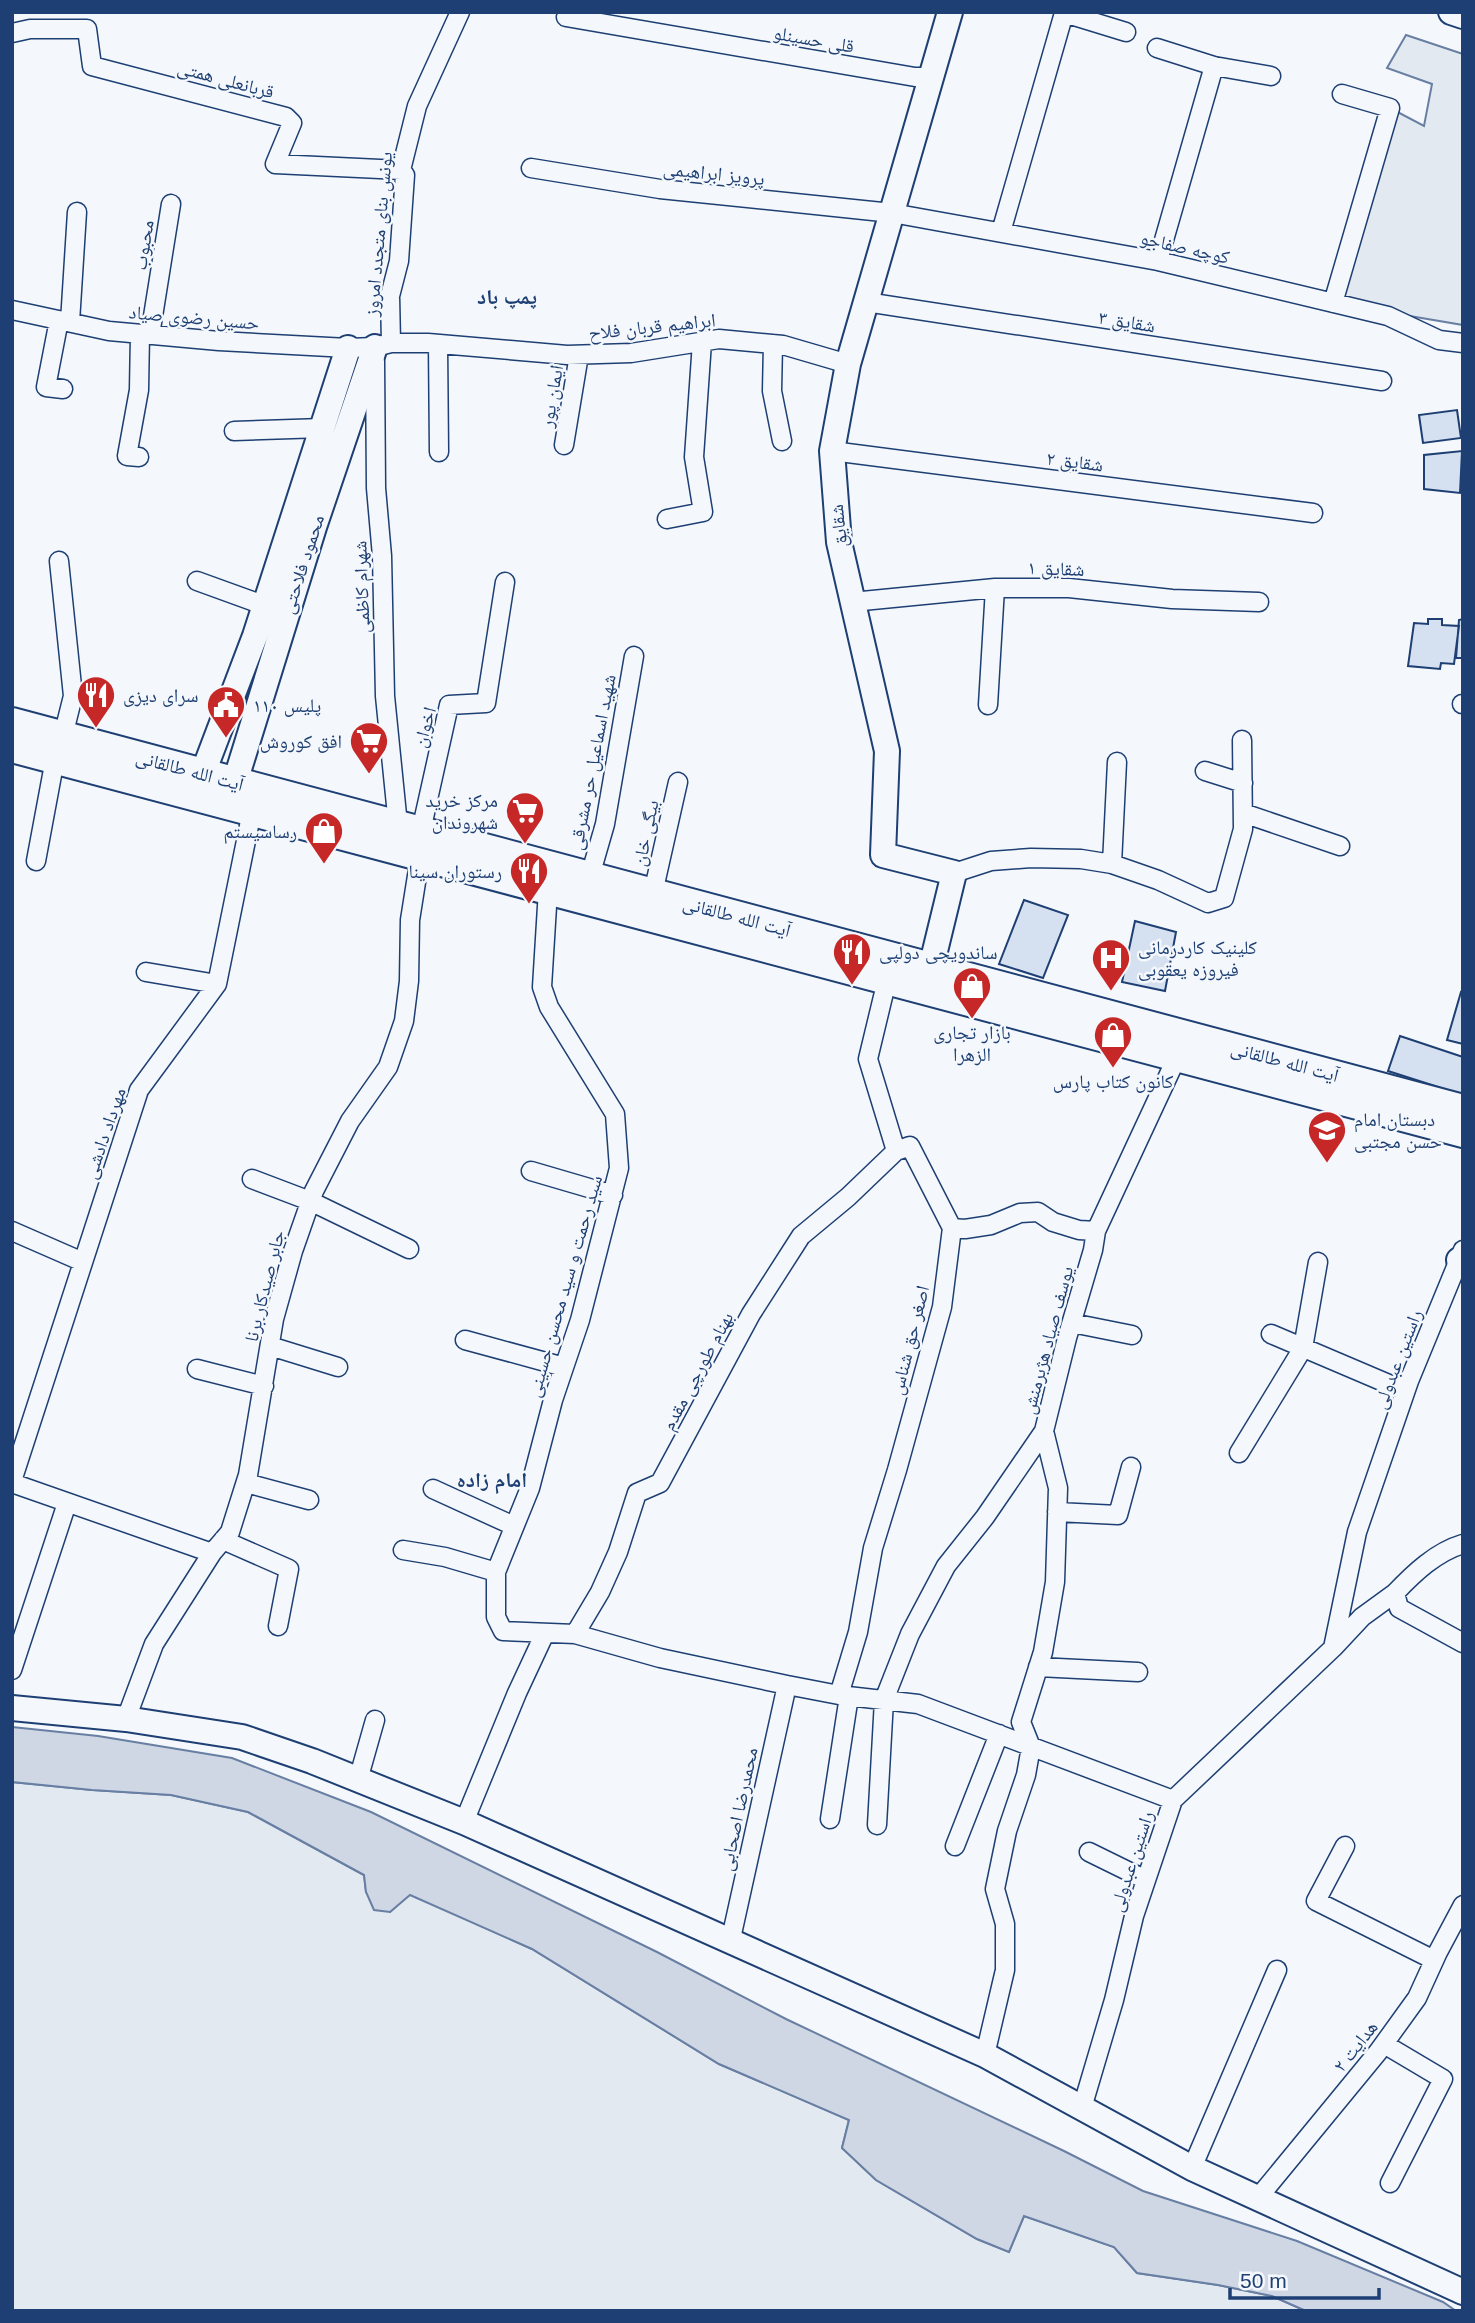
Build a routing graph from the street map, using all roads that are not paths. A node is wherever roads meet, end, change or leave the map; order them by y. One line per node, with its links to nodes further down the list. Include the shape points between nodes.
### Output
1 (460, 12): 14 (street, یونس بنای متجدد امروز, via 417,106)
2 (950, 12): 11 (street, شقایق)
3 (1451, 12): 4 (street)
4 (1463, 16)
5 (566, 17): 11 (street, قلی حسینلو, via 915,78)
6 (1126, 32): 18 (street, via 1064,13)
7 (12, 33): 14 (street, قربانعلی همتی, via 87,29 92,66 286,117 292,123 275,164)
8 (1157, 48): 9 (street)
9 (1214, 66): 10 (street); 19 (street)
10 (1271, 76)
11 (932, 77): 17 (street, شقایق)
12 (1342, 94): 21 (street, via 1390,108)
13 (531, 167): 17 (street, پرویز ابراهیمی, via 660,189)
14 (401, 170): 29 (street, یونس بنای متجدد امروز, via 405,176 399,261)
15 (171, 204): 24 (street, محبوب)
16 (77, 212): 23 (street)
17 (892, 213): 18 (street, کوچه صفاجو); 20 (street, شقایق)
18 (1001, 232): 19 (street, کوچه صفاجو)
19 (1158, 261): 21 (street, کوچه صفاجو)
20 (866, 302): 32 (street, شقایق); 33 (street, شقایق ۳)
21 (1333, 303): 26 (street, کوچه صفاجو, via 1388,316 1439,340)
22 (12, 310): 23 (street, حسین رضوی صیاد)
23 (65, 321): 24 (street, حسین رضوی صیاد); 34 (street, via 46,387)
24 (145, 334): 30 (street, حسین رضوی صیاد); 41 (street, محبوب, via 127,456)
25 (702, 342): 28 (street, ابراهیم قربان فلاح); 31 (street, ابراهیم قربان فلاح); 43 (street, via 694,457 703,512)
26 (1463, 343)
27 (438, 344): 29 (street, ابراهیم قربان فلاح); 31 (street, ابراهیم قربان فلاح); 40 (street)
28 (773, 344): 32 (street, ابراهیم قربان فلاح); 37 (street, via 772,391)
29 (383, 345): 30 (street, حسین رضوی صیاد); 44 (street, محمود فلاحتی); 66 (street, شهرام کاظمی, via 376,488 385,696)
30 (348, 348): 35 (street, محمود فلاحتی)
31 (579, 355): 38 (street, ایمان پور)
32 (848, 364): 39 (street, شقایق)
33 (1382, 381)
34 (63, 389)
35 (323, 428): 36 (street); 44 (street, محمود فلاحتی)
36 (234, 430)
37 (782, 441)
38 (564, 445)
39 (832, 451): 42 (street, شقایق ۲); 50 (street, شقایق, via 839,542)
40 (439, 452)
41 (139, 457)
42 (1313, 513)
43 (667, 519)
44 (304, 525): 51 (street, محمود فلاحتی); 52 (street, محمود فلاحتی)
45 (59, 561): 57 (street, via 73,695)
46 (197, 581): 51 (street)
47 (505, 582): 66 (street, اخوان, via 486,703 449,705)
48 (995, 588): 49 (street, شقایق ۱, via 1069,588); 50 (street, شقایق ۱); 54 (street)
49 (1259, 602)
50 (852, 603): 70 (street, شقایق, via 887,751 883,855)
51 (266, 606): 52 (street, محمود فلاحتی)
52 (266, 639): 61 (street, محمود فلاحتی); 64 (street, محمود فلاحتی)
53 (634, 656): 71 (street, شهید اسماعیل حر مشرقی, via 605,824)
54 (988, 705)
55 (12, 722): 57 (main road, آیت الله طالقانی)
56 (1242, 740): 63 (street)
57 (59, 747): 58 (main road, آیت الله طالقانی); 61 (main road, آیت الله طالقانی); 64 (main road, آیت الله طالقانی); 68 (street)
58 (12, 748)
59 (1117, 762): 69 (street)
60 (1205, 771): 63 (street)
61 (203, 774): 64 (main road, آیت الله طالقانی)
62 (678, 782): 73 (street, بیگی خان)
63 (1244, 783): 65 (street)
64 (238, 799): 66 (main road, آیت الله طالقانی); 66 (main road, آیت الله طالقانی); 77 (street, مهرداد دادشی)
65 (1243, 813): 67 (street); 69 (street, via 1224,898 1209,903)
66 (413, 838): 71 (main road, آیت الله طالقانی); 72 (main road, آیت الله طالقانی); 85 (street, جابر صیدکار برنا, via 404,1021 388,1067 350,1121)
67 (1340, 846)
68 (36, 861)
69 (1112, 863): 70 (street, via 1031,858 991,861)
70 (954, 873): 76 (street)
71 (590, 876): 73 (main road, آیت الله طالقانی)
72 (548, 890): 74 (main road, آیت الله طالقانی); 84 (street, سید رحمت و سید محسن حسینی, via 542,987 549,1007 615,1114 619,1168)
73 (653, 893): 74 (main road, آیت الله طالقانی)
74 (890, 968): 76 (main road, آیت الله طالقانی); 81 (street, via 868,1059)
75 (146, 972): 77 (street)
76 (928, 979): 78 (main road, آیت الله طالقانی); 79 (main road, آیت الله طالقانی)
77 (217, 984): 91 (street, مهرداد دادشی, via 139,1090)
78 (1177, 1057): 80 (main road, آیت الله طالقانی); 88 (street, یوسف صیاد هژبرمنش)
79 (1463, 1109)
80 (1463, 1133)
81 (896, 1151): 86 (street, via 910,1146); 121 (street, بهنام طورچی مقدم, via 801,1236 751,1314 660,1483 637,1493 618,1552)
82 (531, 1171): 84 (street)
83 (251, 1179): 85 (street)
84 (613, 1195): 100 (street, سید رحمت و سید محسن حسینی)
85 (310, 1201): 89 (street); 97 (street, جابر صیدکار برنا)
86 (952, 1228): 88 (street, via 991,1225 1020,1213 1038,1212 1053,1222); 128 (street, اصغر حق شناس, via 942,1307 873,1548)
87 (12, 1231): 91 (street)
88 (1096, 1231): 93 (street, یوسف صیاد هژبرمنش)
89 (409, 1249)
90 (1462, 1257): 103 (street, راستین عبدولی)
91 (83, 1262): 107 (street, مهرداد دادشی)
92 (1318, 1262): 98 (street)
93 (1072, 1322): 95 (street); 104 (street, یوسف صیاد هژبرمنش)
94 (1271, 1334): 98 (street)
95 (1132, 1335)
96 (465, 1340): 100 (street)
97 (270, 1346): 99 (street); 102 (street, جابر صیدکار برنا)
98 (1303, 1348): 103 (street); 105 (street)
99 (338, 1367)
100 (564, 1367): 113 (street, سید رحمت و سید محسن حسینی, via 530,1488)
101 (197, 1369): 102 (street)
102 (264, 1386): 108 (street, جابر صیدکار برنا)
103 (1405, 1391): 123 (street, راستین عبدولی, via 1357,1532)
104 (1044, 1431): 112 (street, یوسف صیاد هژبرمنش, via 1058,1488); 129 (street, via 946,1566)
105 (1239, 1452)
106 (1131, 1467): 112 (street, via 1118,1515)
107 (12, 1482): 111 (street)
108 (246, 1483): 110 (street); 115 (street, جابر صیدکار برنا, via 230,1532)
109 (433, 1489): 113 (street)
110 (309, 1500)
111 (67, 1503): 115 (street); 125 (street)
112 (1057, 1512): 124 (street, یوسف صیاد هژبرمنش, via 1055,1582)
113 (514, 1526): 117 (street, سید رحمت و سید محسن حسینی)
114 (1463, 1544): 118 (street, راستین عبدولی, via 1416,1571)
115 (218, 1547): 119 (street, via 289,1569); 131 (street, جابر صیدکار برنا, via 154,1644)
116 (403, 1550): 117 (street)
117 (496, 1572): 120 (street, سید رحمت و سید محسن حسینی, via 496,1617 503,1631)
118 (1395, 1593): 122 (street, via 1399,1608); 123 (street, راستین عبدولی, via 1362,1617)
119 (278, 1626)
120 (545, 1633): 121 (street, سید رحمت و سید محسن حسینی); 138 (street)
121 (575, 1634): 127 (street, سید رحمت و سید محسن حسینی)
122 (1463, 1643)
123 (1333, 1648): 136 (street, راستین عبدولی)
124 (1038, 1667): 126 (street); 134 (street, یوسف صیاد هژبرمنش, via 1021,1722)
125 (12, 1670)
126 (1138, 1672)
127 (787, 1685): 128 (street, سید رحمت و سید محسن حسینی); 145 (street, محمدرضا اصحابی)
128 (844, 1696): 129 (street, سید رحمت و سید محسن حسینی); 137 (street, اصغر حق شناس)
129 (884, 1700): 133 (street, سید رحمت و سید محسن حسینی, via 918,1704); 139 (street)
130 (12, 1708): 131 (street)
131 (125, 1719): 135 (street, via 242,1737)
132 (375, 1720): 135 (street)
133 (999, 1734): 134 (street, سید رحمت و سید محسن حسینی); 140 (street)
134 (1031, 1747): 136 (street, سید رحمت و سید محسن حسینی); 149 (street, یوسف صیاد هژبرمنش, via 995,1889 1005,1924 1005,1970)
135 (358, 1780): 138 (street)
136 (1173, 1800): 143 (street, راستین عبدولی)
137 (830, 1819)
138 (464, 1822): 145 (street)
139 (877, 1825)
140 (955, 1846)
141 (1345, 1846): 146 (street, via 1316,1901)
142 (1089, 1852): 143 (street)
143 (1146, 1880): 150 (street, راستین عبدولی)
144 (1463, 1905): 146 (street, هدایت ۲)
145 (730, 1943): 149 (street)
146 (1434, 1960): 148 (street, هدایت ۲, via 1417,1998)
147 (1278, 1970): 151 (street)
148 (1384, 2044): 152 (street, via 1443,2079); 153 (street, هدایت ۲)
149 (985, 2055): 150 (street)
150 (1082, 2108): 151 (street)
151 (1192, 2168): 153 (street)
152 (1390, 2183)
153 (1258, 2198): 154 (street)
154 (1463, 2292)

